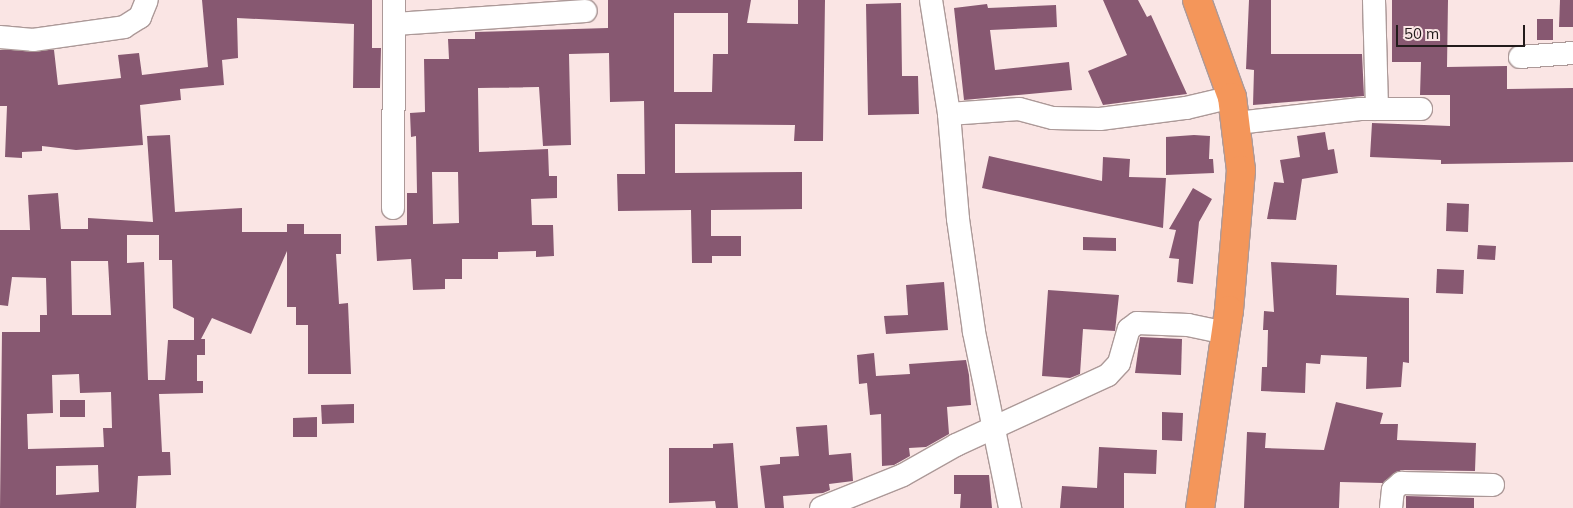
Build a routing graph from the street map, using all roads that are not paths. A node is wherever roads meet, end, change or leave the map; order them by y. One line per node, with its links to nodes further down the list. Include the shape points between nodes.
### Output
1 (147, 0): 8 (street, via 140,17 124,27 33,40)
2 (394, 0): 7 (street)
3 (930, 0): 14 (street)
4 (1197, 0): 11 (highway)
5 (1374, 0): 12 (street)
6 (586, 11): 7 (street)
7 (395, 24): 16 (street)
8 (0, 37)
9 (1573, 54): 10 (street)
10 (1520, 57)
11 (1232, 96): 14 (street, via 1186,108 1100,119 1053,118 1019,109); 15 (highway)
12 (1377, 109): 13 (street); 15 (street)
13 (1421, 109)
14 (949, 114): 18 (street, via 970,304)
15 (1237, 123): 17 (highway, via 1242,170)
16 (393, 208)
17 (1227, 333): 18 (street, via 1188,325 1137,323 1129,329 1119,363 1108,375); 22 (highway)
18 (994, 428): 20 (street, via 903,475); 21 (street)
19 (1493, 485): 23 (street, via 1401,483 1393,490)
20 (821, 508)
21 (1010, 508)
22 (1200, 508)
23 (1391, 508)

